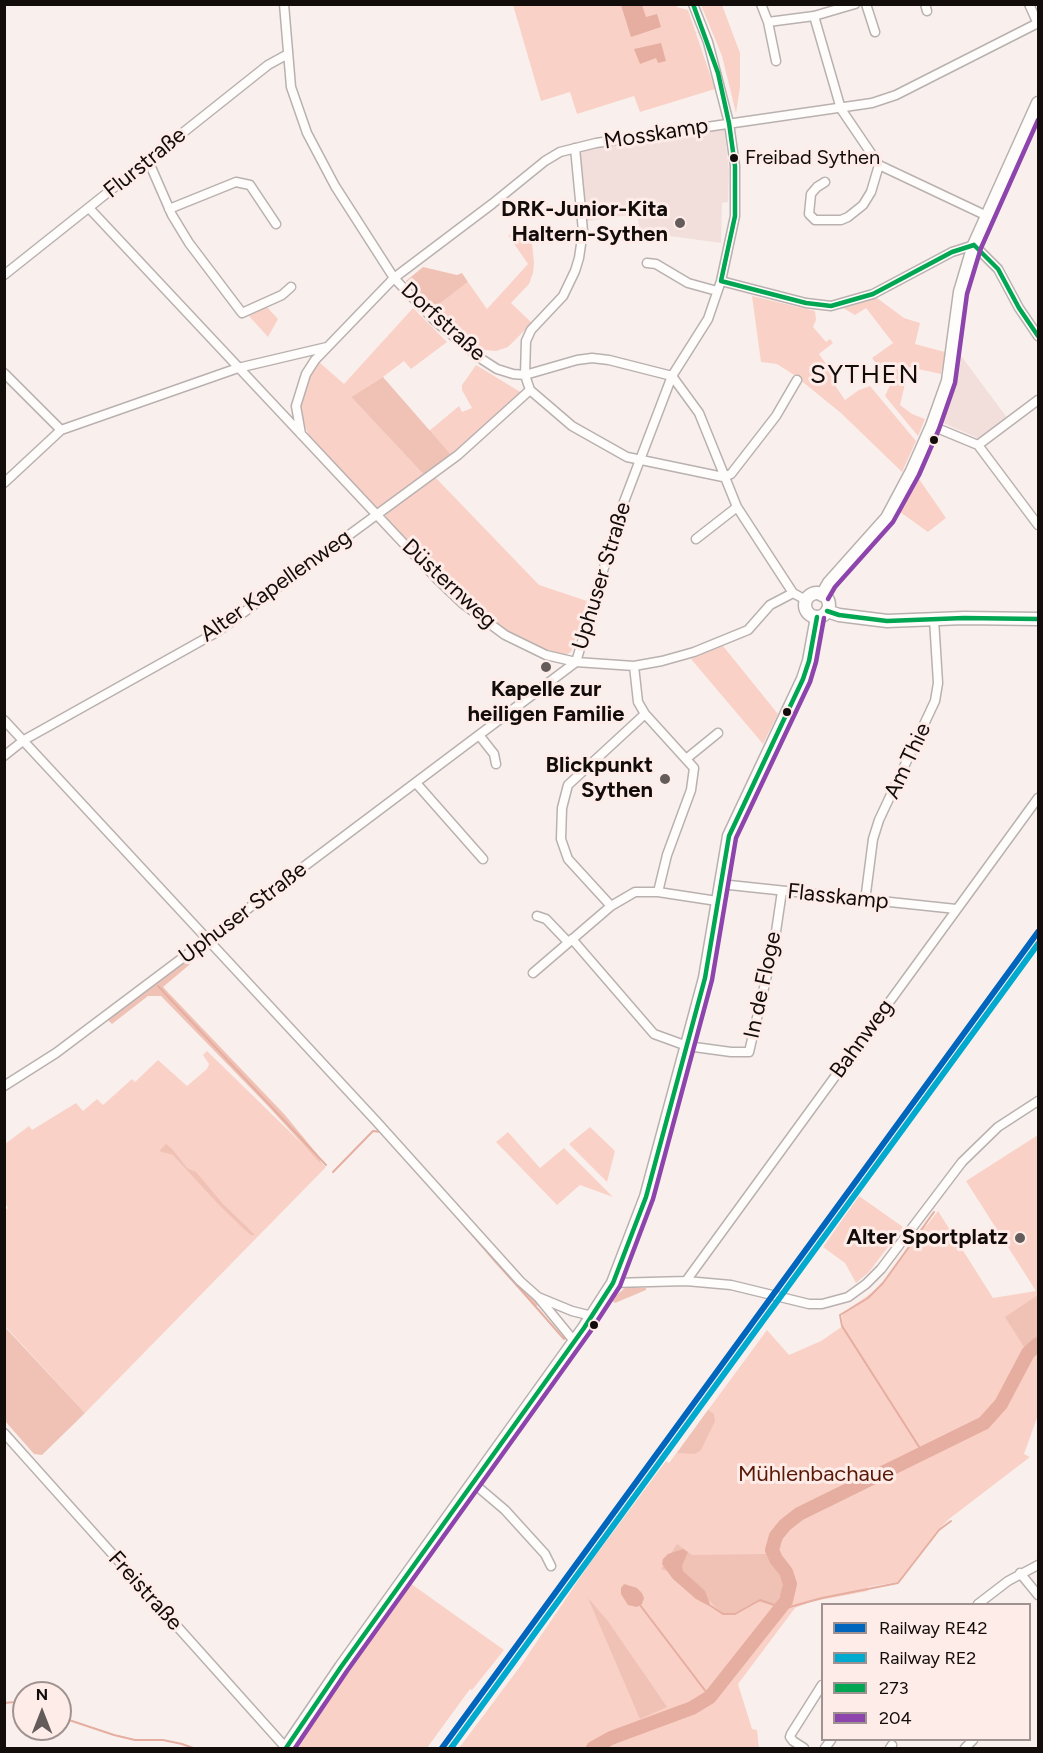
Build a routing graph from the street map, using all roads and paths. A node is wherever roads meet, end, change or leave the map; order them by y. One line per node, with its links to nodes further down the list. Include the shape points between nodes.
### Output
1 (284, 4): 12 (street, Dorfstraße)
2 (693, 4): 16 (street, Uphuser Straße, via 708,42)
3 (761, 4): 9 (street)
4 (855, 4): 7 (street)
5 (866, 4): 11 (street)
6 (1029, 4): 10 (street)
7 (836, 7): 8 (street)
8 (814, 16): 9 (street); 15 (street)
9 (768, 22): 13 (street)
10 (1038, 23): 15 (street, Mosskamp, via 896,95)
11 (875, 32)
12 (288, 54): 18 (street, Flurstraße, via 268,65); 28 (street, Dorfstraße, via 291,87 308,133 334,186)
13 (776, 61)
14 (1038, 103): 23 (street)
15 (841, 109): 16 (street, Mosskamp); 19 (street)
16 (729, 123): 17 (street, Mosskamp); 29 (street, Uphuser Straße, via 735,166 735,216)
17 (575, 148): 28 (street, Mosskamp, via 545,161); 36 (street, via 583,231 579,258 563,296 531,330 526,341)
18 (148, 160): 21 (street, Flurstraße); 22 (street)
19 (879, 165): 20 (street, via 872,192 856,212 841,220 814,220 809,214 811,194); 23 (street)
20 (825, 182)
21 (89, 208): 27 (street, Flurstraße); 34 (street, Düsternweg)
22 (170, 209): 24 (street, via 236,182 250,185); 30 (street, via 193,248 242,313 282,295)
23 (987, 216): 25 (street)
24 (276, 224)
25 (974, 245): 29 (street, via 952,252 873,294 831,306); 32 (street, via 998,269); 41 (street, via 960,292 948,381)
26 (647, 263): 31 (street, via 656,264 688,283)
27 (4, 275)
28 (394, 278): 33 (street, Mosskamp); 36 (street, Dorfstraße, via 436,322 483,360 497,369)
29 (721, 281): 31 (street, Uphuser Straße)
30 (291, 286)
31 (717, 291): 37 (street, Uphuser Straße, via 708,319)
32 (1038, 336)
33 (327, 347): 34 (street); 43 (street, Mosskamp, via 306,374 296,406)
34 (238, 369): 42 (street); 43 (street, Düsternweg)
35 (4, 373): 42 (street)
36 (525, 375): 37 (street, Dorfstraße, via 592,358); 39 (street)
37 (672, 376): 45 (street, Uphuser Straße); 46 (street, via 699,413)
38 (797, 380): 46 (street, via 776,416 731,474)
39 (530, 390): 45 (street, via 572,426 627,457); 49 (street, Alter Kapellenweg, via 458,455)
40 (1038, 400): 44 (street)
41 (932, 426): 44 (street); 53 (street, via 887,518)
42 (61, 430): 47 (street)
43 (302, 435): 49 (street, Düsternweg)
44 (978, 445): 50 (street)
45 (639, 459): 46 (street); 58 (street, Uphuser Straße)
46 (723, 477): 48 (street)
47 (4, 483)
48 (737, 507): 51 (street); 52 (street)
49 (377, 514): 58 (street, Düsternweg, via 437,579 486,623 525,646); 64 (street, Alter Kapellenweg, via 217,632)
50 (1038, 525)
51 (696, 538)
52 (793, 592): 54 (street); 59 (street, Düsternweg, via 770,605 748,630 694,652)
53 (822, 595): 54 (street, via 813,594); 55 (street, via 828,602)
54 (806, 600): 55 (street, via 807,612)
55 (822, 614): 56 (street, via 882,621); 71 (street, via 803,679 729,836)
56 (934, 619): 57 (street); 75 (street, Am Thie, via 938,683 935,701 879,820)
57 (1038, 619)
58 (576, 662): 59 (street, Düsternweg); 63 (street, Uphuser Straße)
59 (634, 666): 60 (street, via 638,702)
60 (645, 714): 66 (street); 76 (street, via 568,785 562,808 561,839 568,859)
61 (4, 720): 64 (street)
62 (718, 733): 66 (street)
63 (479, 735): 67 (street, via 494,754); 68 (street, Uphuser Straße)
64 (24, 740): 65 (street, Alter Kapellenweg); 79 (street)
65 (4, 756)
66 (686, 759): 73 (street, via 694,768 690,790)
67 (496, 764)
68 (416, 783): 70 (street); 79 (street, Uphuser Straße)
69 (1038, 798): 77 (street, Bahnweg)
70 (483, 859)
71 (720, 884): 72 (street, Flasskamp); 74 (street)
72 (782, 891): 75 (street, Flasskamp); 82 (street, In de Floge, via 774,945 749,1052)
73 (658, 892): 74 (street); 76 (street, via 635,892)
74 (717, 901): 82 (street, via 705,978)
75 (865, 901): 77 (street, Flasskamp)
76 (611, 906): 80 (street)
77 (956, 909): 85 (street, Bahnweg)
78 (537, 916): 80 (street)
79 (207, 939): 83 (street, Uphuser Straße, via 56,1053); 87 (street)
80 (570, 940): 81 (street); 82 (street, via 654,1034)
81 (533, 973)
82 (687, 1046): 86 (street, via 646,1197)
83 (4, 1086)
84 (1038, 1101): 85 (street, via 998,1127 962,1162 881,1269 848,1297 809,1304 731,1286)
85 (686, 1281): 86 (street)
86 (613, 1283): 88 (street)
87 (538, 1297): 88 (street); 89 (street)
88 (592, 1316): 89 (street)
89 (574, 1341): 91 (street)
90 (4, 1433): 98 (street, Freistraße)
91 (472, 1482): 93 (street, via 506,1510); 98 (street)
92 (1038, 1565): 94 (street)
93 (551, 1566)
94 (1020, 1574): 95 (street); 96 (street)
95 (1038, 1594)
96 (981, 1603)
97 (821, 1687): 99 (street, via 790,1737)
98 (286, 1748)
99 (804, 1749)

